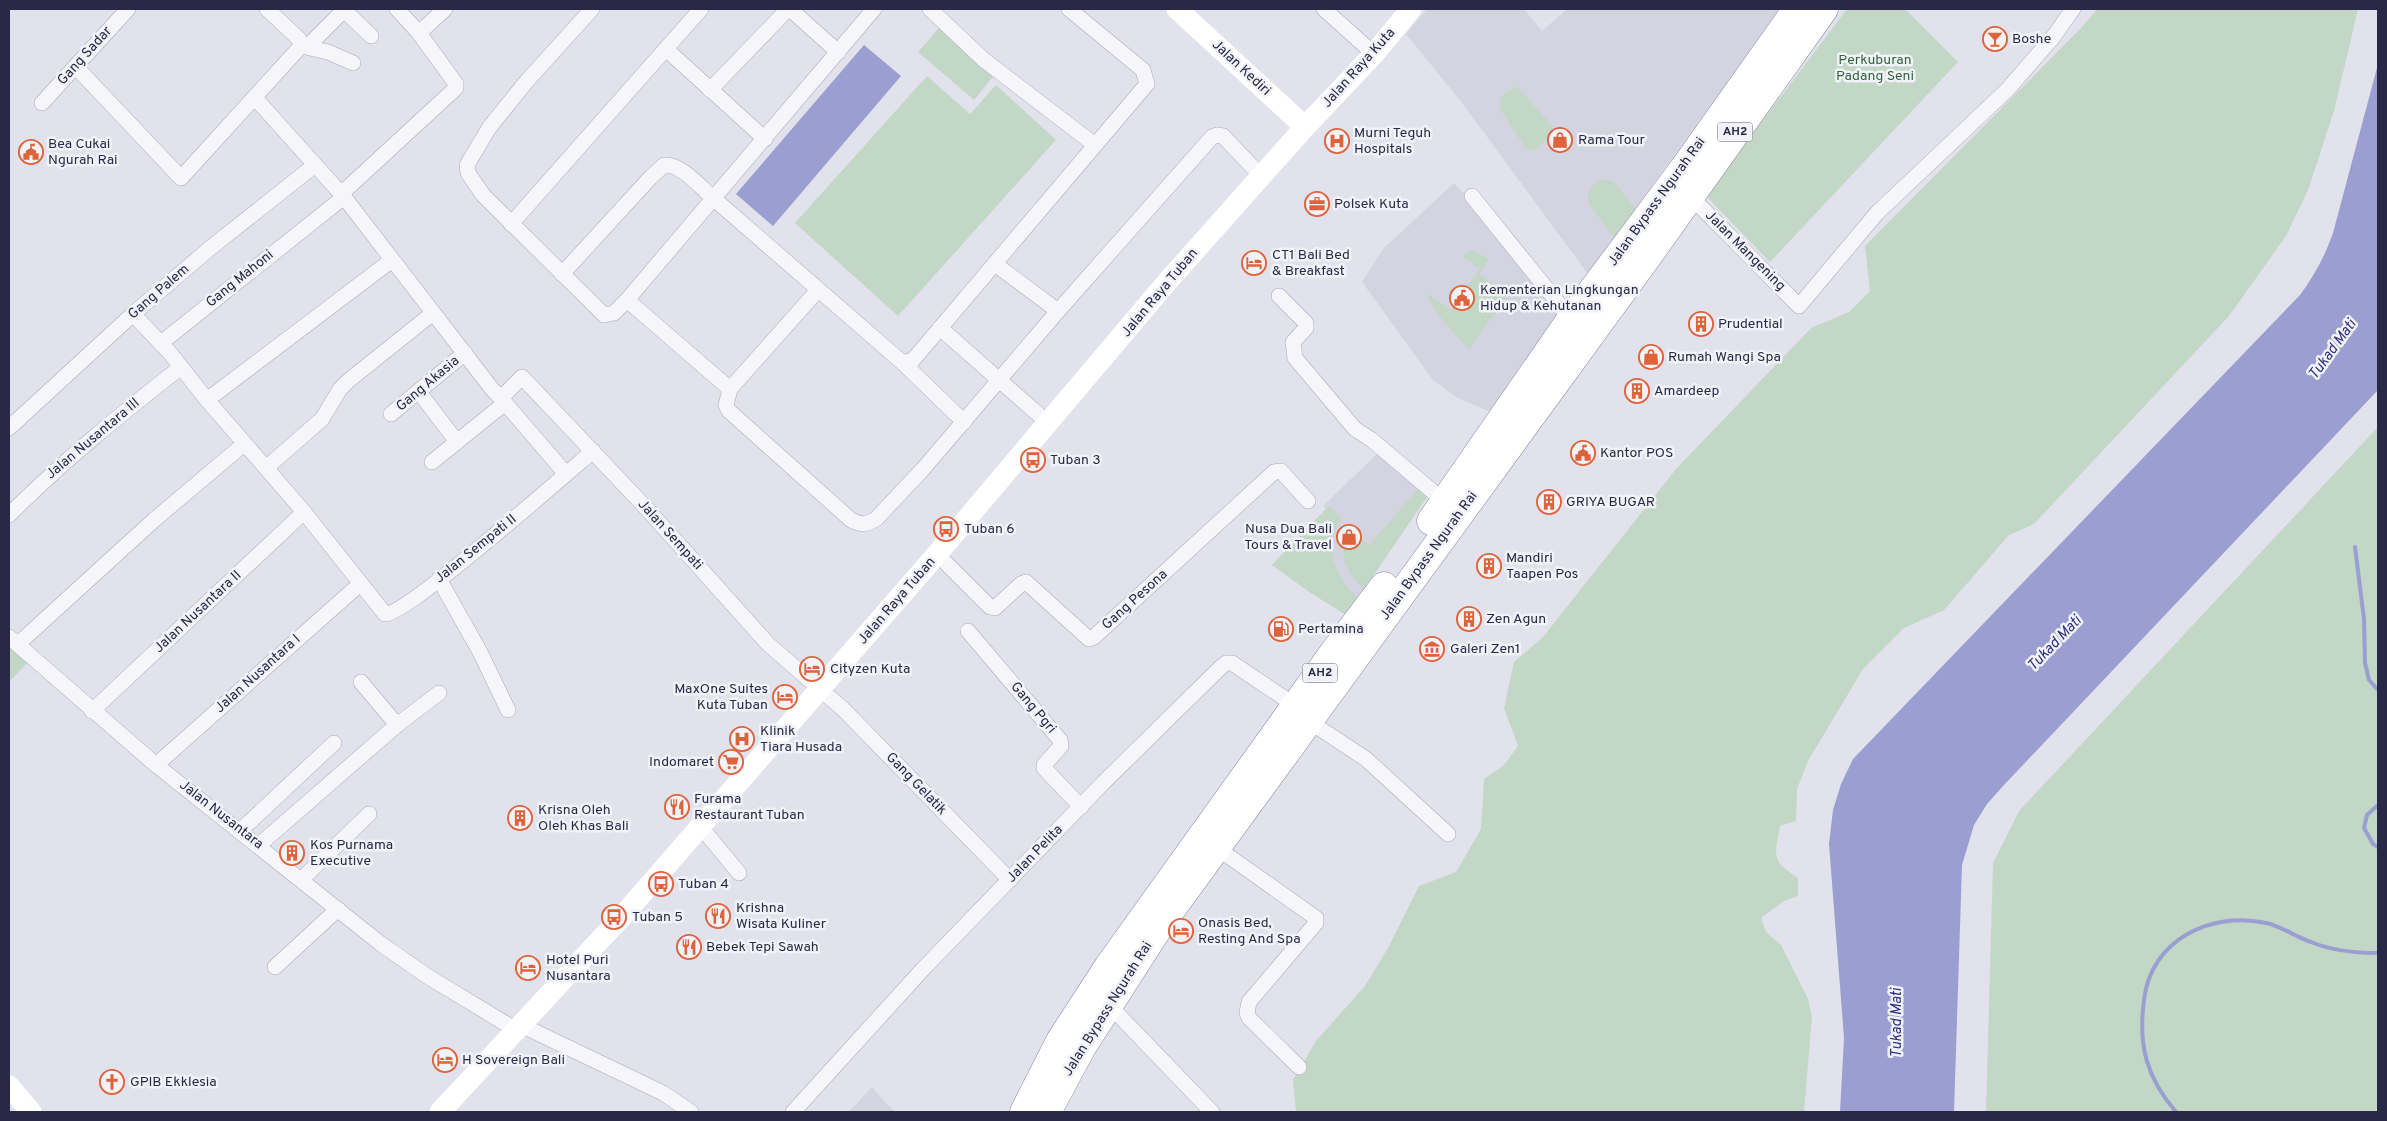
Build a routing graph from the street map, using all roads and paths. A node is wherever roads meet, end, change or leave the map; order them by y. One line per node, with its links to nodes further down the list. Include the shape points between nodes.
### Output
1 (128, 9): 24 (street, Gang Sadar)
2 (267, 9): 19 (street)
3 (397, 9): 17 (street)
4 (445, 9): 17 (street)
5 (592, 9): 37 (street, via 526,82 489,128 466,165 483,195)
6 (701, 9): 20 (street)
7 (789, 9): 21 (street); 25 (street)
8 (874, 9): 21 (street)
9 (930, 9): 30 (street, via 984,60)
10 (1069, 9): 30 (street, via 1143,70 1146,76 1147,84)
11 (1177, 9): 28 (main road, Jalan Kediri)
12 (1324, 9): 22 (street)
13 (1411, 9): 22 (main road, Jalan Raya Kuta)
14 (1797, 9): 38 (highway, Jalan Bypass Ngurah Rai / AH2, via 1684,168)
15 (1824, 9): 35 (highway, Jalan Bypass Ngurah Rai / AH2)
16 (2073, 9): 35 (street, Jalan Mangening, via 2007,90 1877,213 1799,306)
17 (419, 33): 33 (street, Gang Mahoni, via 456,88)
18 (370, 36): 19 (street, via 344,10)
19 (304, 46): 23 (street); 26 (street)
20 (666, 50): 25 (street); 37 (street)
21 (838, 52): 29 (street)
22 (1374, 54): 28 (main road, Jalan Raya Kuta)
23 (353, 63)
24 (76, 67): 26 (street, via 181,178); 27 (street, Gang Sadar)
25 (710, 90): 29 (street)
26 (255, 98): 31 (street)
27 (42, 103)
28 (1305, 127): 32 (main road, Jalan Raya Tuban)
29 (765, 139): 36 (street)
30 (1095, 145): 40 (street)
31 (315, 165): 33 (street); 47 (street, Gang Palem)
32 (1262, 178): 45 (street, via 1218,134); 61 (main road, Jalan Raya Tuban)
33 (342, 195): 39 (street); 50 (street, Gang Mahoni)
34 (1472, 196): 48 (street)
35 (1691, 197): 38 (highway, Jalan Bypass Ngurah Rai / AH2)
36 (713, 198): 41 (street, via 683,173 664,165); 42 (street); 44 (street)
37 (511, 224): 41 (street)
38 (1638, 249): 48 (highway, Jalan Bypass Ngurah Rai / AH2); 83 (highway, Jalan Bypass Ngurah Rai / AH2)
39 (392, 260): 46 (street); 57 (street)
40 (995, 264): 45 (street); 49 (street)
41 (562, 274): 44 (street, via 604,314 614,312)
42 (818, 290): 52 (street); 55 (street)
43 (1279, 296): 70 (street, via 1306,323 1306,328 1293,342 1295,358 1355,429)
44 (627, 300): 55 (street)
45 (1058, 311): 54 (street)
46 (433, 313): 51 (street); 67 (street, via 348,381 322,419)
47 (133, 314): 50 (street); 62 (street, Gang Palem)
48 (1571, 319): 70 (highway, Jalan Bypass Ngurah Rai / AH2)
49 (940, 328): 52 (street, via 913,360); 54 (street)
50 (161, 343): 53 (street)
51 (465, 353): 56 (street, Gang Akasia); 58 (street)
52 (903, 363): 60 (street)
53 (181, 367): 57 (street); 72 (street, Jalan Nusantara III, via 84,444)
54 (999, 381): 60 (street); 61 (street)
55 (730, 389): 60 (street, via 726,405 729,411 851,520 861,524 876,519)
56 (418, 392): 59 (street, Gang Akasia); 63 (street)
57 (207, 400): 64 (street)
58 (503, 400): 63 (street); 65 (street, Jalan Sempati, via 522,377); 68 (street)
59 (391, 414)
60 (964, 422)
61 (1047, 422): 73 (main road, Jalan Raya Tuban)
62 (9, 428)
63 (456, 442): 66 (street)
64 (244, 444): 67 (street); 77 (street)
65 (592, 451): 68 (street, Jalan Sempati II); 79 (street, Jalan Sempati, via 768,644)
66 (432, 462)
67 (266, 468): 71 (street)
68 (566, 474): 74 (street, Jalan Sempati II, via 512,522)
69 (1308, 501): 73 (street, Gang Pesona, via 1288,476 1281,471 1274,472 1089,639 1026,582 995,608 990,607)
70 (1445, 502): 83 (highway, Jalan Bypass Ngurah Rai / AH2)
71 (304, 512): 75 (street); 82 (street, Jalan Nusantara II)
72 (9, 515)
73 (937, 554): 79 (main road, Jalan Raya Tuban)
74 (439, 579): 75 (street, Jalan Sempati II, via 389,614 380,610); 81 (street)
75 (360, 584): 86 (street, Jalan Nusantara I)
76 (968, 631): 87 (street, Gang Pgri, via 1060,740 1061,746 1044,768)
77 (13, 640): 82 (street, Jalan Nusantara)
78 (361, 682): 84 (street)
79 (821, 689): 89 (main road, Jalan Raya Tuban); 96 (street, Gang Gelatik)
80 (439, 694): 84 (street)
81 (508, 710)
82 (92, 711): 86 (street, Jalan Nusantara)
83 (1303, 714): 87 (street, Jalan Pelita, via 1232,663 1226,663); 91 (street, via 1366,759); 93 (highway, Jalan Bypass Ngurah Rai / AH2); 107 (highway, Jalan Bypass Ngurah Rai / AH2, via 1159,893 1093,989 1044,1070)
84 (397, 725): 92 (street)
85 (334, 744): 90 (street)
86 (156, 765): 90 (street, Jalan Nusantara)
87 (1081, 807): 96 (street, Jalan Pelita)
88 (369, 814): 95 (street)
89 (700, 826): 94 (street); 100 (main road, Jalan Raya Tuban)
90 (240, 831): 92 (street, Jalan Nusantara)
91 (1448, 834)
92 (259, 845): 95 (street, Jalan Nusantara)
93 (1217, 848): 99 (highway, Jalan Bypass Ngurah Rai / AH2, via 1163,921); 101 (street, via 1316,918 1316,923 1249,1002 1247,1013)
94 (739, 873)
95 (302, 879): 97 (street, Jalan Nusantara)
96 (1010, 880): 106 (street, Jalan Pelita, via 923,969)
97 (338, 909): 98 (street); 100 (street, Jalan Nusantara, via 427,976)
98 (275, 967)
99 (1109, 1006): 108 (highway, Jalan Bypass Ngurah Rai / AH2, via 1082,1047); 109 (street)
100 (520, 1028): 104 (main road, Jalan Raya Tuban); 105 (street, Jalan Nusantara, via 663,1093)
101 (1299, 1067)
102 (9, 1086): 103 (main road)
103 (31, 1112)
104 (440, 1112)
105 (691, 1112)
106 (793, 1112)
107 (1024, 1112)
108 (1047, 1112)
109 (1212, 1112)

